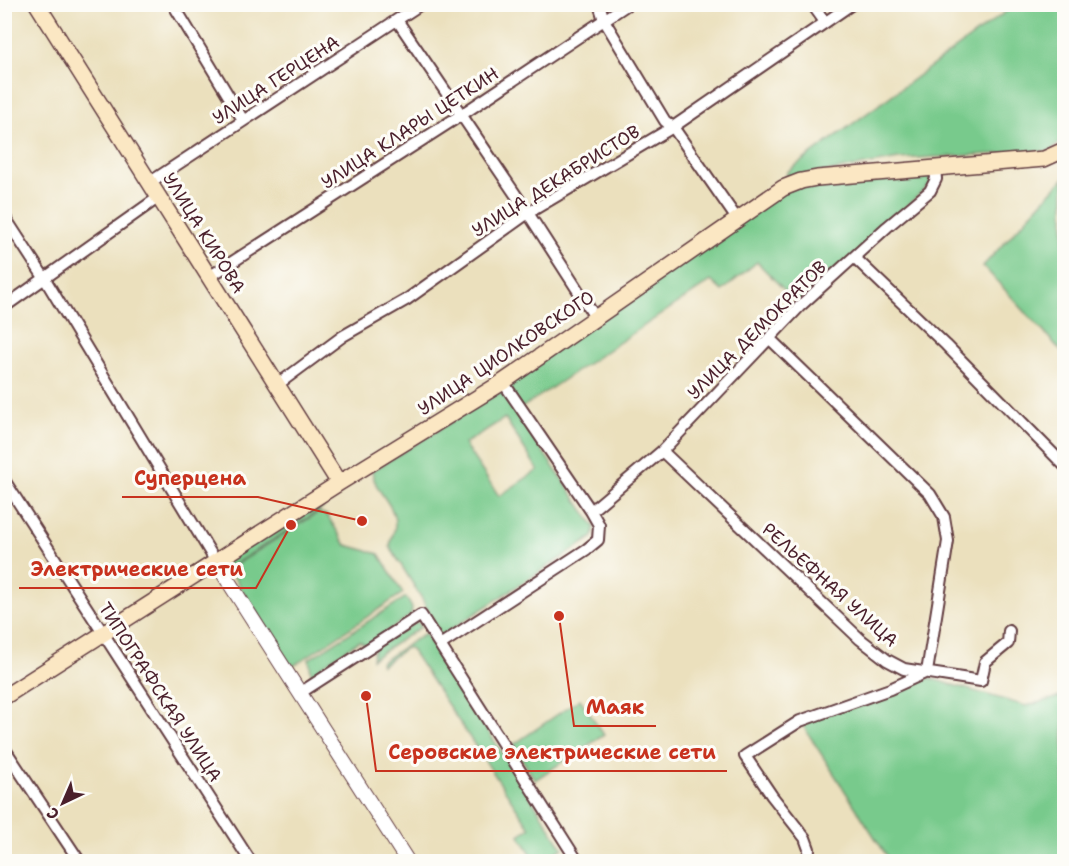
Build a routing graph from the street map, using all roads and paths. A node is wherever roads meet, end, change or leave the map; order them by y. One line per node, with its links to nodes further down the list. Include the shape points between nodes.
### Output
1 (37, 4): 16 (main road, УЛИЦА КИРОВА)
2 (173, 4): 12 (street)
3 (421, 4): 8 (street, УЛИЦА ГЕРЦЕНА)
4 (599, 4): 9 (street)
5 (628, 4): 9 (street, УЛИЦА КЛАРЫ ЦЕТКИН)
6 (813, 4): 10 (street)
7 (852, 4): 10 (street, УЛИЦА ДЕКАБРИСТОВ)
8 (397, 20): 11 (street); 12 (street, УЛИЦА ГЕРЦЕНА)
9 (604, 20): 11 (street, УЛИЦА КЛАРЫ ЦЕТКИН); 13 (street, via 665,121)
10 (825, 22): 13 (street, УЛИЦА ДЕКАБРИСТОВ)
11 (461, 115): 18 (street); 22 (street, УЛИЦА КЛАРЫ ЦЕТКИН)
12 (243, 120): 16 (street, УЛИЦА ГЕРЦЕНА)
13 (673, 127): 18 (street, УЛИЦА ДЕКАБРИСТОВ); 20 (street)
14 (1065, 150): 15 (main road, УЛИЦА ЦИОЛКОВСКОГО, via 1044,159)
15 (935, 168): 20 (main road, УЛИЦА ЦИОЛКОВСКОГО, via 801,181 783,188); 21 (street, УЛИЦА ДЕМОКРАТОВ, via 936,179 930,191)
16 (149, 183): 17 (main road, УЛИЦА КИРОВА)
17 (159, 197): 22 (main road, УЛИЦА КИРОВА); 23 (street)
18 (528, 213): 25 (street); 28 (street, УЛИЦА ДЕКАБРИСТОВ, via 406,300 343,336)
19 (4, 216): 23 (street)
20 (737, 219): 25 (main road, УЛИЦА ЦИОЛКОВСКОГО)
21 (855, 258): 26 (street, УЛИЦА ДЕМОКРАТОВ); 30 (street)
22 (209, 277): 28 (main road, УЛИЦА КИРОВА)
23 (45, 279): 24 (street); 34 (street)
24 (4, 307)
25 (595, 317): 27 (main road, УЛИЦА ЦИОЛКОВСКОГО)
26 (769, 338): 29 (street, УЛИЦА ДЕМОКРАТОВ); 38 (street, via 930,494 944,517 948,542)
27 (503, 382): 32 (main road, УЛИЦА ЦИОЛКОВСКОГО); 33 (street)
28 (277, 385): 32 (main road, УЛИЦА КИРОВА)
29 (662, 451): 33 (street, УЛИЦА ДЕМОКРАТОВ); 38 (street, РЕЛЬЕФНАЯ УЛИЦА, via 860,639 904,669)
30 (1065, 465)
31 (4, 480): 36 (street, ТИПОГРАФСКАЯ УЛИЦА)
32 (339, 483): 34 (main road, УЛИЦА ЦИОЛКОВСКОГО)
33 (591, 512): 37 (street, via 598,525 598,540)
34 (216, 562): 36 (main road, УЛИЦА ЦИОЛКОВСКОГО); 39 (street)
35 (1009, 631): 38 (street, РЕЛЬЕФНАЯ УЛИЦА, via 1008,643 985,662 981,681)
36 (103, 634): 40 (main road, УЛИЦА ЦИОЛКОВСКОГО); 43 (street, ТИПОГРАФСКАЯ УЛИЦА)
37 (440, 645): 39 (street, via 421,615); 45 (street)
38 (927, 672): 46 (street, via 800,721 745,756 805,838)
39 (300, 693): 44 (street)
40 (4, 697)
41 (4, 748): 42 (street)
42 (80, 861)
43 (251, 861)
44 (408, 861)
45 (578, 861)
46 (808, 861)

